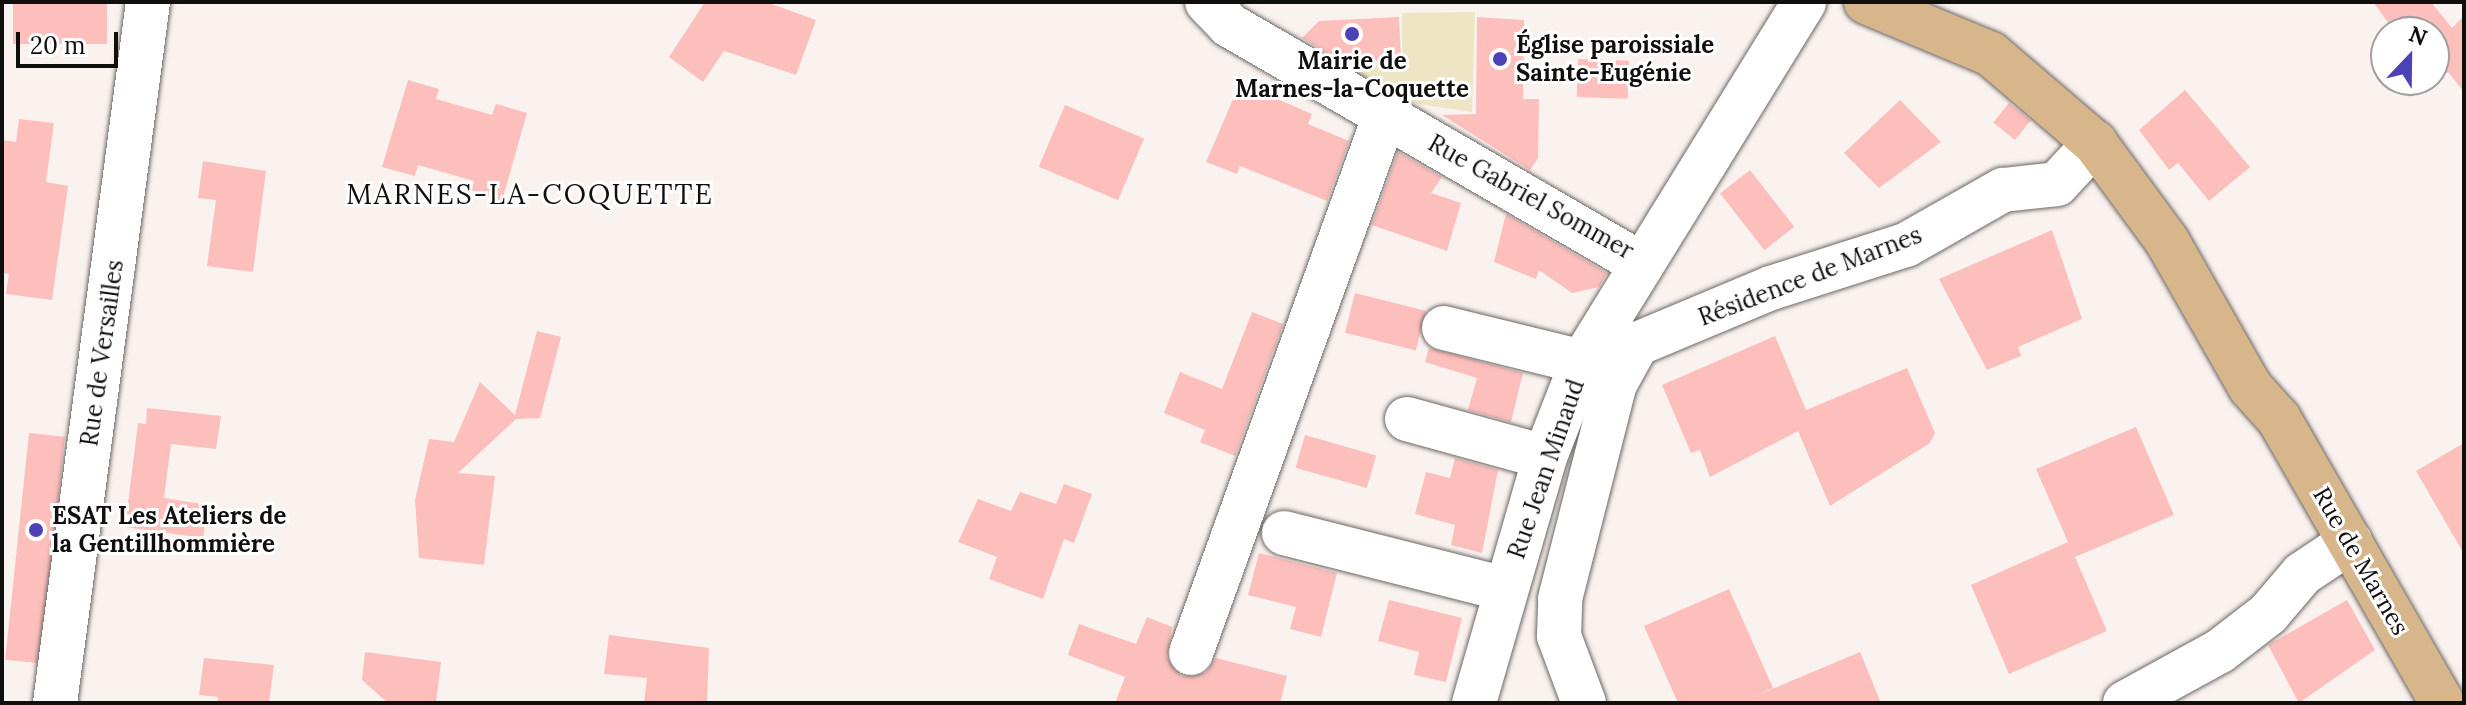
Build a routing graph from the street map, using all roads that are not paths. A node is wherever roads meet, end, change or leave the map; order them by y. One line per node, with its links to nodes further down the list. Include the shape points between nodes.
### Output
1 (148, 2): 19 (street, Rue de Versailles)
2 (1207, 2): 6 (street, Rue Gabriel Sommer, via 1229,25)
3 (1804, 2): 9 (street, Rue Gabriel Sommer)
4 (1866, 2): 7 (main road, via 1991,54)
5 (1931, 2): 8 (main road, via 2001,34 2090,106 2149,172)
6 (1385, 115): 9 (street, Rue Gabriel Sommer); 17 (street)
7 (2095, 143): 8 (main road); 20 (street, Résidence de Marnes, via 2057,184 2003,190 1906,245 1771,288 1637,344 1615,384 1560,599 1559,636)
8 (2176, 236): 15 (main road, Rue de Marnes, via 2266,376 2279,419)
9 (1638, 262): 11 (street, Rue Jean Minaud)
10 (1444, 328): 11 (street)
11 (1582, 362): 13 (street, Rue Jean Minaud)
12 (1407, 419): 13 (street)
13 (1545, 457): 16 (street, Rue Jean Minaud)
14 (1284, 533): 16 (street)
15 (2350, 542): 21 (street, via 2302,574 2268,614 2220,651); 22 (main road, Rue de Marnes)
16 (1506, 589): 18 (street, Rue Jean Minaud)
17 (1191, 653)
18 (1476, 694)
19 (55, 703)
20 (1584, 703)
21 (2125, 703)
22 (2442, 703)

